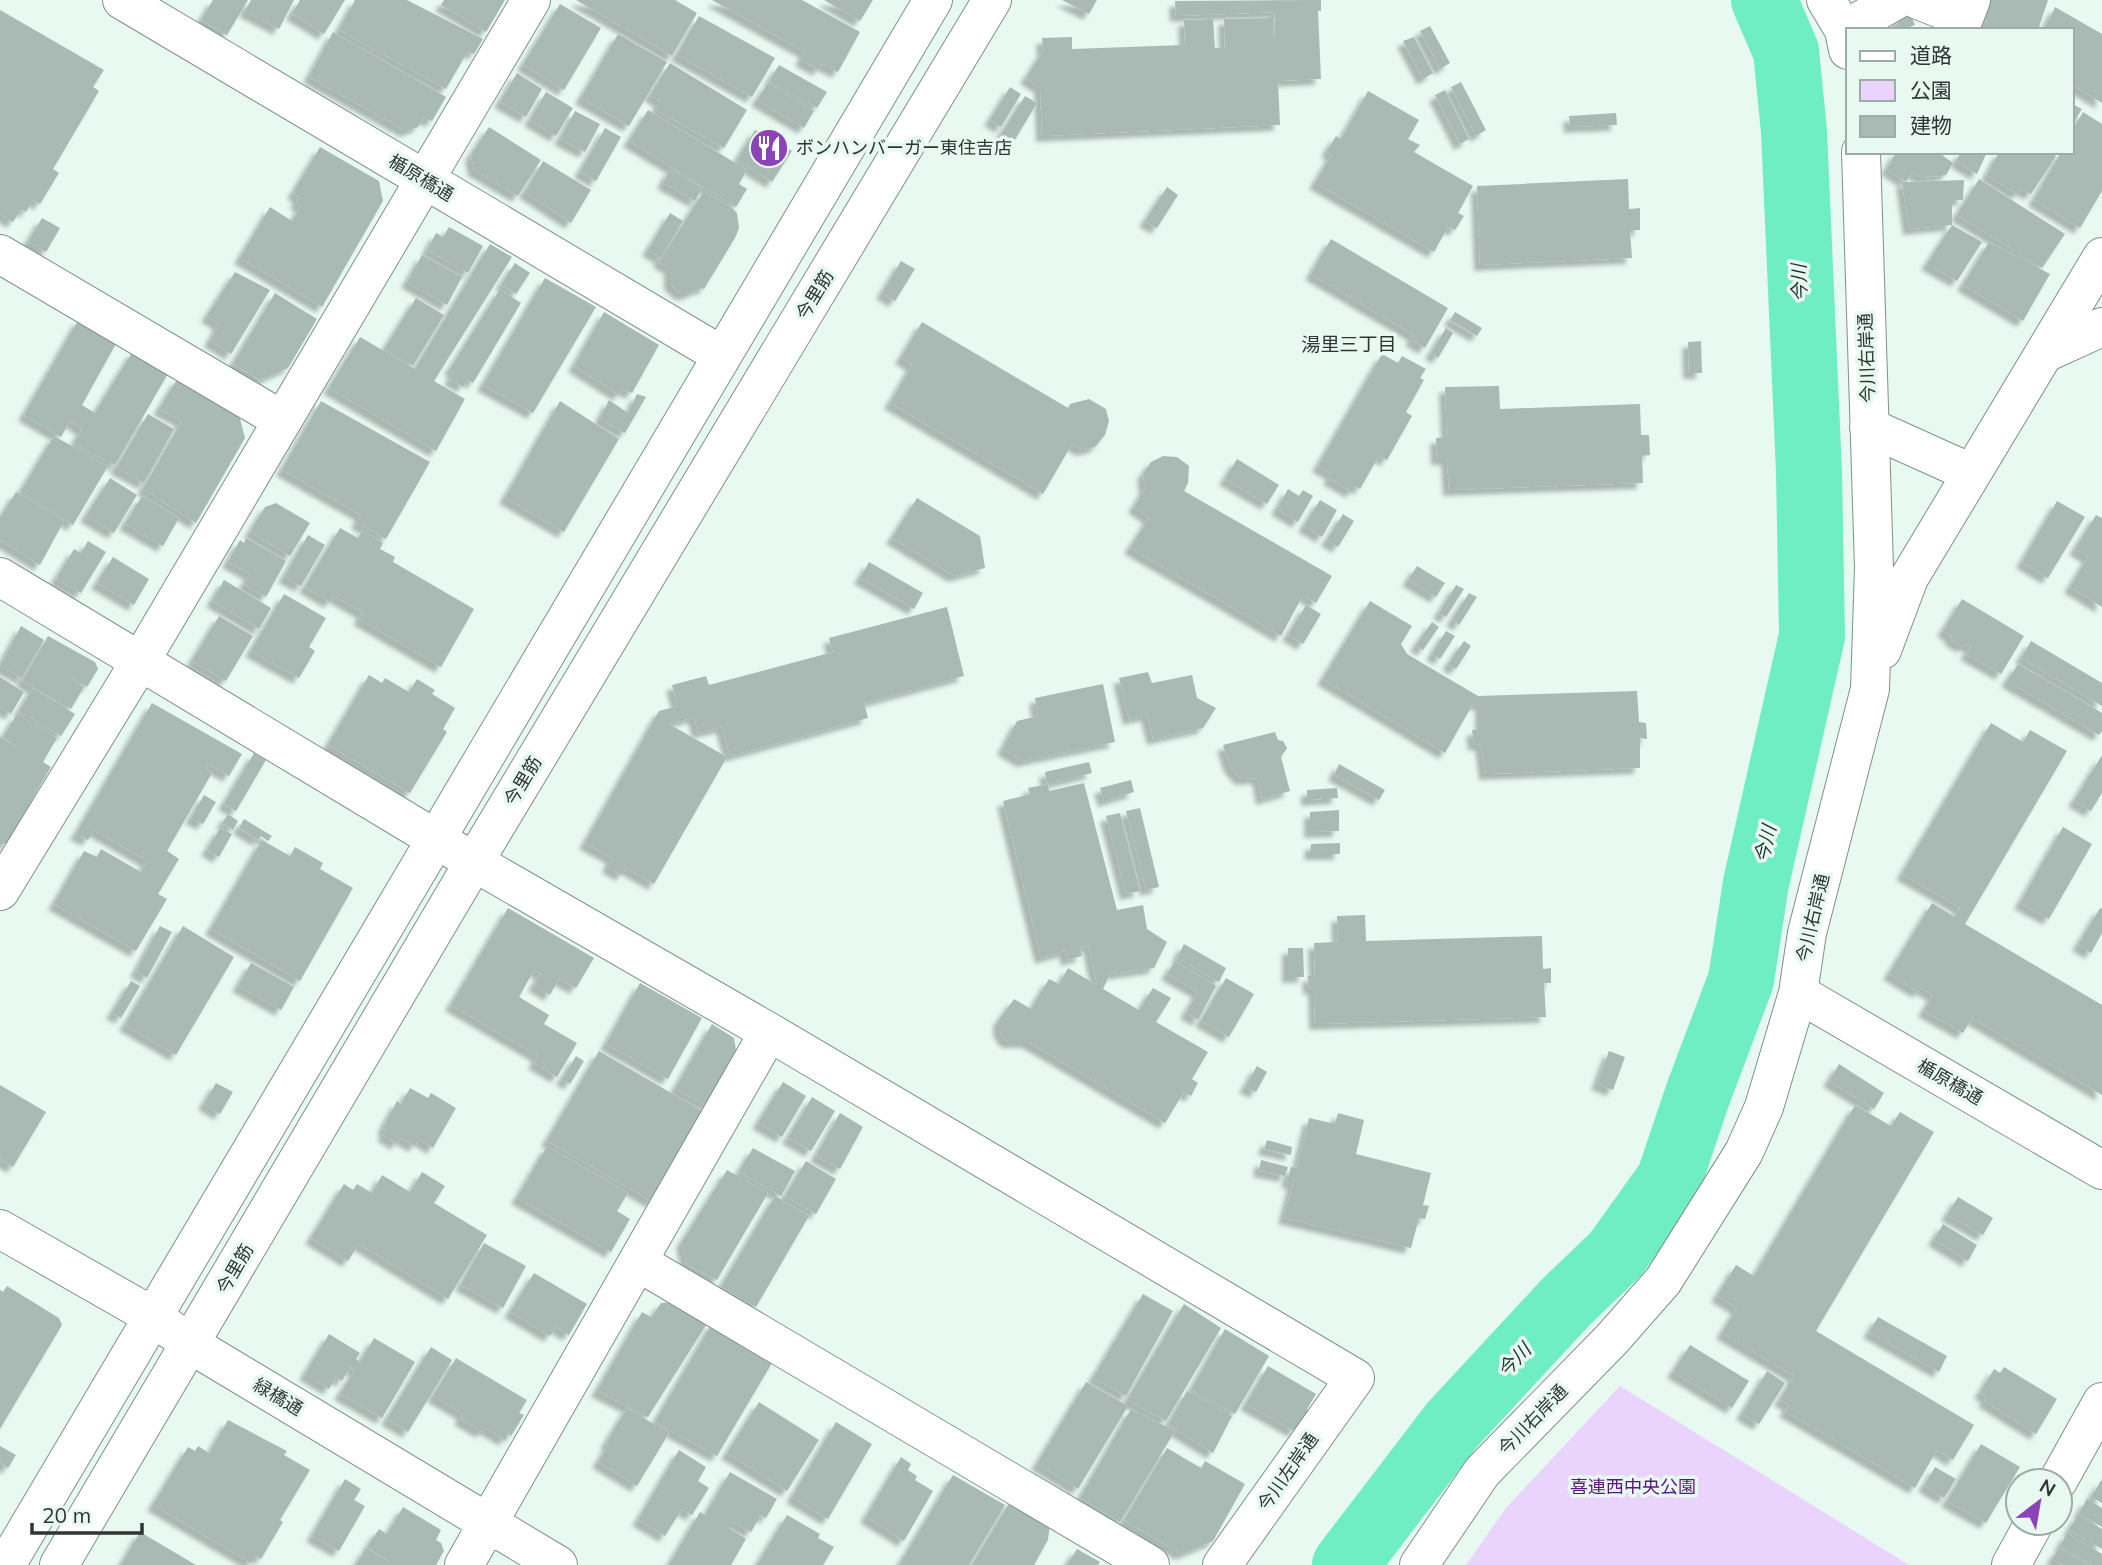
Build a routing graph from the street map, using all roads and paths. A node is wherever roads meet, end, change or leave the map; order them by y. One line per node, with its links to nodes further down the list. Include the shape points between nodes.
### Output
1 (122, 0): 10 (street, 楯原橋通)
2 (531, 0): 10 (street)
3 (933, 0): 15 (street)
4 (992, 0): 23 (street, 今里筋)
5 (1896, 0): 8 (street)
6 (1918, 0): 7 (street, via 1964,18)
7 (1971, 0)
8 (1839, 27)
9 (1861, 154): 17 (street, 今川右岸通)
10 (425, 181): 15 (street, 楯原橋通); 16 (street)
11 (0, 254): 16 (street)
12 (2102, 257): 14 (street)
13 (2102, 327): 14 (street)
14 (2045, 353): 18 (street)
15 (722, 355): 22 (street)
16 (282, 420): 20 (street)
17 (1870, 427): 18 (street); 21 (street, 今川右岸通, via 1874,568)
18 (1971, 473): 21 (street, via 1909,578)
19 (0, 577): 20 (street)
20 (141, 660): 22 (street); 24 (street)
21 (1870, 689): 25 (street, 今川右岸通, via 1807,933)
22 (437, 839): 23 (street); 30 (street)
23 (474, 862): 26 (street); 31 (street, 今里筋)
24 (1, 886)
25 (1798, 993): 27 (street, 楯原橋通); 42 (street, 今川右岸通, via 1764,1107 1744,1152 1663,1280 1482,1472)
26 (769, 1032): 29 (street); 41 (street, 今川左岸通, via 1355,1378)
27 (2102, 1170)
28 (0, 1228): 30 (street, 緑橋通)
29 (638, 1262): 34 (street); 40 (street)
30 (153, 1317): 31 (street, 緑橋通); 36 (street)
31 (190, 1344): 34 (street, 緑橋通); 37 (street, 今里筋)
32 (2102, 1402): 33 (street)
33 (2066, 1467)
34 (489, 1524): 38 (street); 39 (street, 緑橋通)
35 (2026, 1537): 43 (street)
36 (6, 1565)
37 (59, 1565)
38 (464, 1565)
39 (558, 1565)
40 (1150, 1565)
41 (1222, 1565)
42 (1419, 1565)
43 (2011, 1565)

